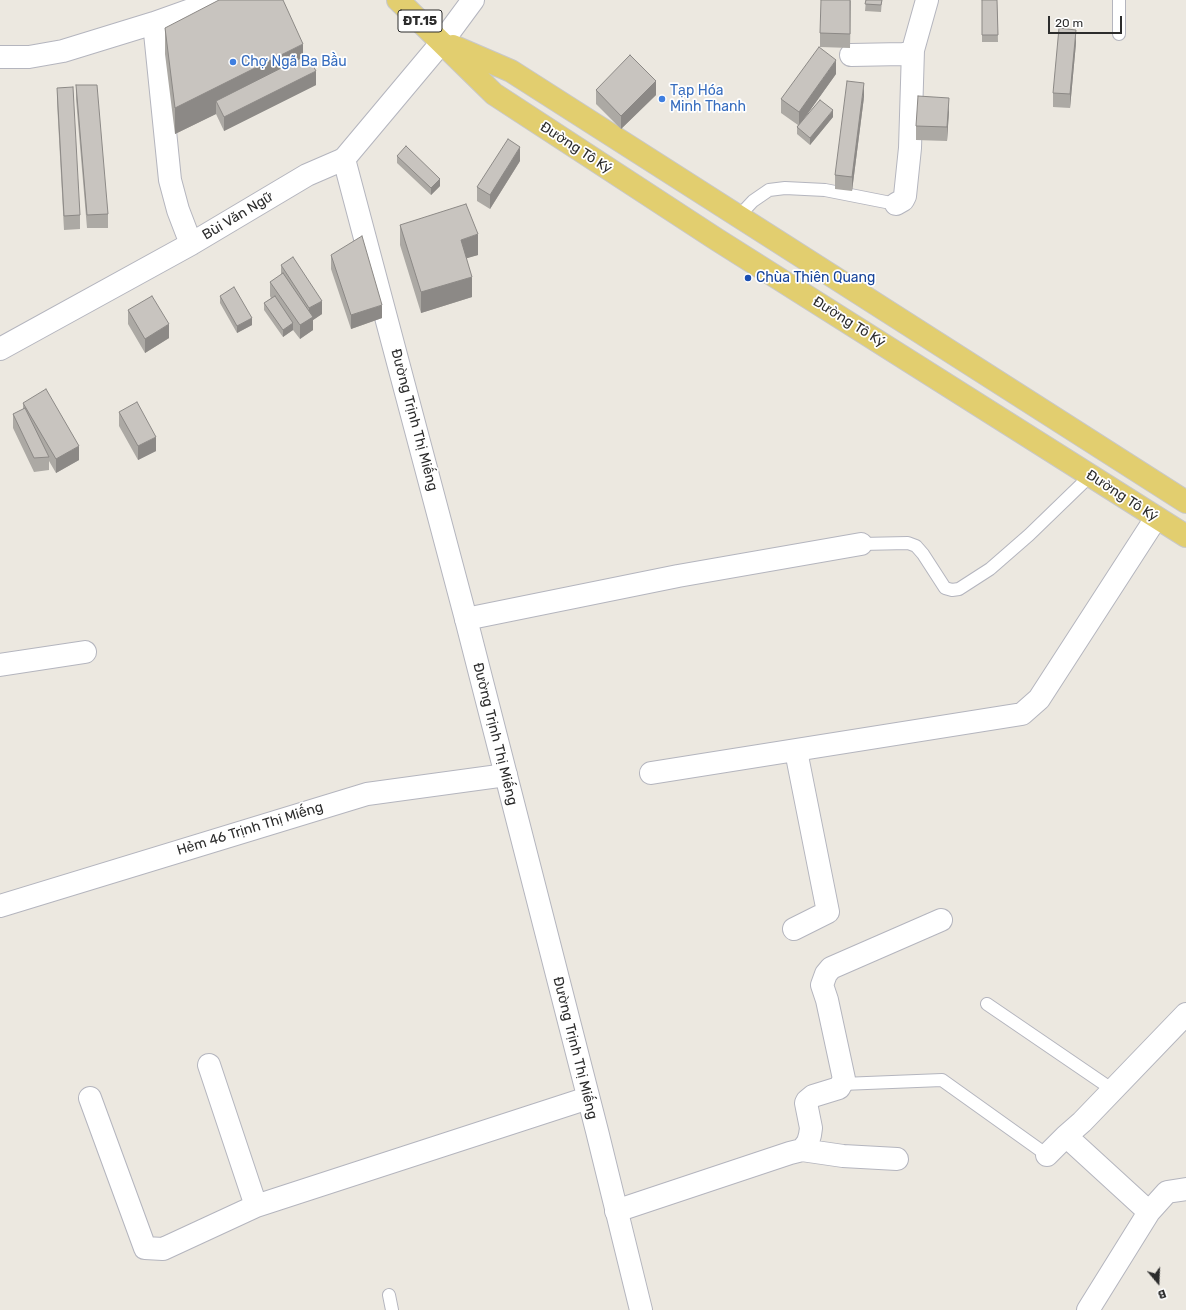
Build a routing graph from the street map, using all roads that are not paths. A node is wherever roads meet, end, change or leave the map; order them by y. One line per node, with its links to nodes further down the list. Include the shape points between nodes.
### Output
1 (219, 0): 6 (street)
2 (398, 0): 8 (main road, Đường Tô Ký / ĐT.15)
3 (472, 0): 8 (street, Bùi Văn Ngữ)
4 (927, 0): 9 (street)
5 (1119, 0): 7 (lane)
6 (154, 23): 11 (street, via 63,51 29,57); 15 (street, via 170,180)
7 (1119, 34)
8 (442, 42): 12 (street, Bùi Văn Ngữ); 14 (main road, Đường Tô Ký / ĐT.15, via 511,71); 17 (main road, Đường Tô Ký / ĐT.15, via 494,94 704,231)
9 (913, 50): 10 (street, via 904,54); 13 (street, via 906,196)
10 (851, 55)
11 (0, 57)
12 (344, 159): 15 (street, Bùi Văn Ngữ, via 307,175); 22 (street, Đường Trịnh Thị Miếng)
13 (896, 204): 14 (lane, via 825,190 785,188 769,190 753,201)
14 (738, 217): 18 (main road, Đường Tô Ký / ĐT.15)
15 (191, 244): 16 (street, Bùi Văn Ngữ)
16 (0, 349)
17 (1090, 475): 19 (main road, Đường Tô Ký / ĐT.15); 21 (lane, via 990,569 959,589 945,588 916,546)
18 (1186, 502)
19 (1156, 518): 20 (main road, Đường Tô Ký / ĐT.15); 25 (street, via 1040,699 1022,714)
20 (1186, 536)
21 (861, 544): 22 (street, via 678,576)
22 (466, 619): 27 (street, Đường Trịnh Thị Miếng)
23 (85, 652): 24 (street)
24 (0, 665)
25 (796, 751): 26 (street); 30 (street, via 828,912)
26 (651, 773)
27 (506, 775): 28 (street, Hẻm 46 Trịnh Thị Miếng, via 367,794); 37 (street, Đường Trịnh Thị Miếng)
28 (0, 906)
29 (941, 920): 34 (street, via 831,968 826,974 822,985 844,1079)
30 (794, 929)
31 (987, 1004): 35 (lane)
32 (1186, 1014): 35 (street)
33 (209, 1065): 43 (street)
34 (842, 1084): 39 (street, via 835,1090 807,1100 811,1128 808,1142); 40 (lane, via 942,1080)
35 (1113, 1090): 38 (street)
36 (90, 1098): 43 (street, via 145,1248 163,1249)
37 (588, 1098): 43 (street); 44 (street, Đường Trịnh Thị Miếng)
38 (1066, 1136): 40 (street); 45 (street)
39 (802, 1150): 41 (street, via 843,1156); 44 (street)
40 (1047, 1155)
41 (897, 1159)
42 (1186, 1189): 45 (street, via 1167,1192)
43 (256, 1206)
44 (616, 1211): 48 (street, Đường Trịnh Thị Miếng)
45 (1149, 1212): 49 (street)
46 (389, 1295): 47 (lane)
47 (392, 1310)
48 (641, 1310)
49 (1088, 1310)

